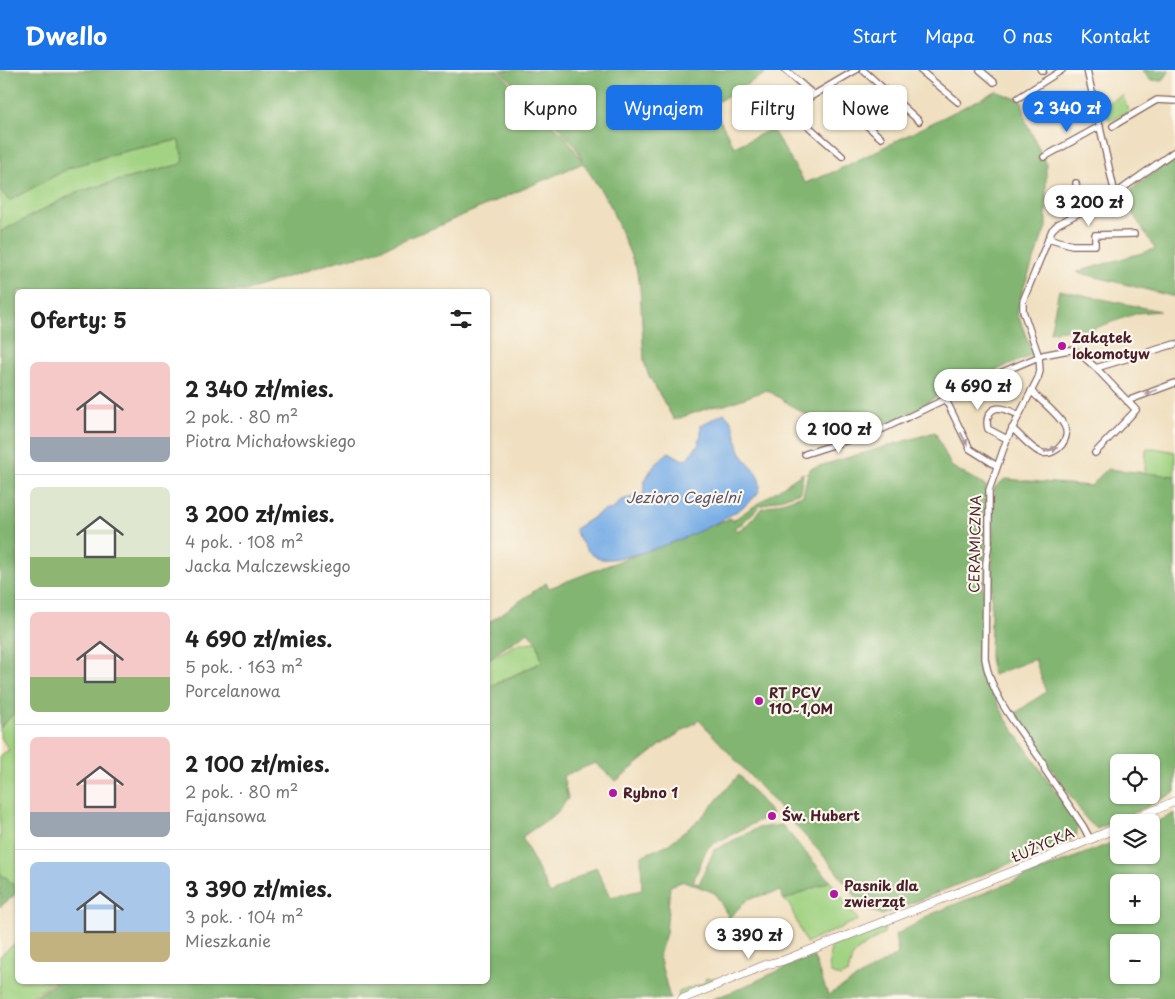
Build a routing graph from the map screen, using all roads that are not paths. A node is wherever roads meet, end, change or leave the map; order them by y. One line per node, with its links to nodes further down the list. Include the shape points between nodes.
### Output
1 (785, 70): 12 (street)
2 (856, 70): 8 (street)
3 (862, 70): 16 (street)
4 (920, 70): 15 (street)
5 (980, 70): 9 (street)
6 (1062, 70): 13 (street)
7 (1087, 70): 17 (street)
8 (846, 72): 10 (street)
9 (994, 82)
10 (830, 85)
11 (823, 90): 12 (street)
12 (814, 95)
13 (1018, 98)
14 (1175, 101): 18 (street, via 1157,100)
15 (958, 102)
16 (919, 121)
17 (1100, 126): 24 (street); 26 (street)
18 (1113, 126)
19 (813, 130): 23 (street)
20 (872, 130): 21 (street)
21 (881, 138)
22 (1175, 152): 26 (street)
23 (842, 156)
24 (1044, 157)
25 (1076, 183): 27 (street)
26 (1115, 194): 27 (street)
27 (1079, 213): 29 (street, via 1055,226)
28 (1134, 234): 29 (street, via 1095,235 1095,246 1072,245)
29 (1048, 238): 31 (street, CERAMICZNA, via 1023,301 1026,325)
30 (1175, 344): 32 (street)
31 (1039, 357): 32 (street, via 1074,350); 34 (street, CERAMICZNA, via 1038,378); 35 (street)
32 (1096, 368): 36 (street)
33 (1175, 383): 36 (street, one-way to 36)
34 (1031, 391): 37 (street, CERAMICZNA); 38 (street, one-way to 34, via 1041,453 1053,451 1063,443 1066,430 1063,423)
35 (946, 400): 41 (street, via 883,429); 42 (street, one-way to 42, via 970,450)
36 (1128, 401): 40 (street, via 1136,410)
37 (1018, 415): 38 (street, CERAMICZNA); 39 (street, via 1001,408 988,414 988,429)
38 (1012, 428): 39 (street, CERAMICZNA)
39 (1007, 439): 42 (street, CERAMICZNA)
40 (1095, 453)
41 (805, 454)
42 (996, 466): 46 (street, CERAMICZNA, via 989,490 987,670 1008,713)
43 (1175, 801): 44 (main road)
44 (1147, 814)
45 (1110, 831): 46 (main road, ŁUŻYCKA)
46 (1090, 839): 47 (main road, ŁUŻYCKA)
47 (782, 961): 48 (main road); 49 (main road)
48 (682, 999)
49 (695, 999)

